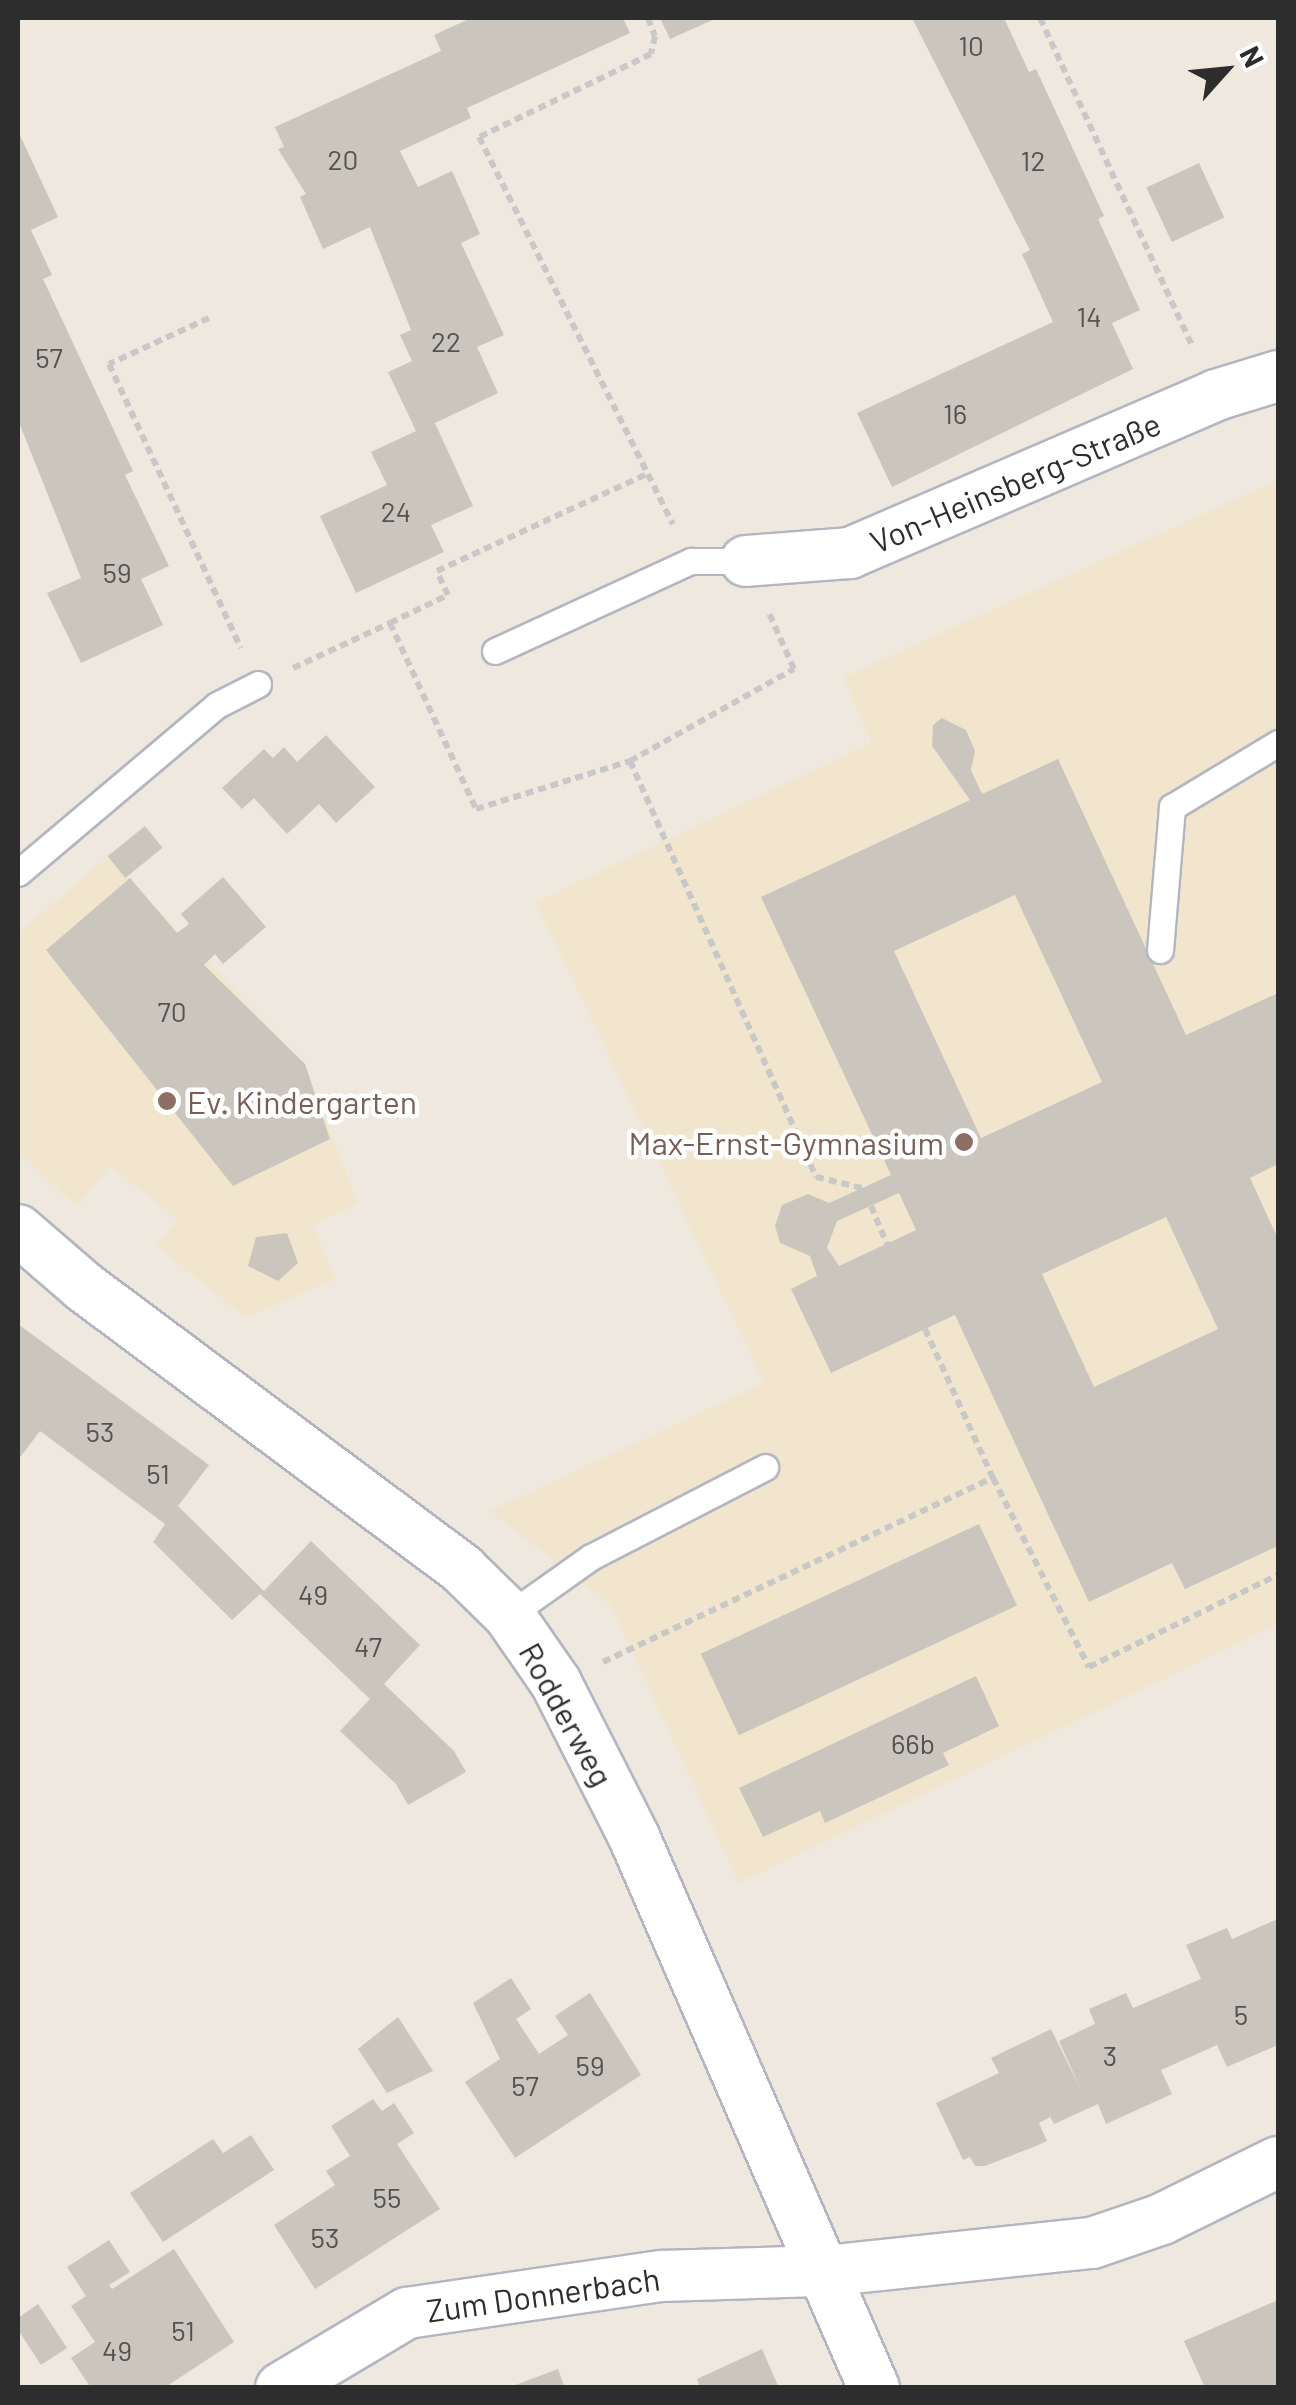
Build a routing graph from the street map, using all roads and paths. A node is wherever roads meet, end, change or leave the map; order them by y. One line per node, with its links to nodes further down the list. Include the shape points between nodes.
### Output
1 (648, 18): 6 (path, via 652,54 479,136)
2 (1040, 18): 4 (path)
3 (209, 318): 11 (path, via 109,364)
4 (1198, 358)
5 (1278, 376): 8 (street, Von-Heinsberg-Straße, via 1216,395 850,553)
6 (648, 474): 7 (path); 9 (path, via 437,570 448,595)
7 (691, 561): 8 (lane); 10 (lane)
8 (746, 561): 13 (path, via 794,669)
9 (390, 623): 11 (path); 13 (path, via 476,809)
10 (495, 652)
11 (258, 684): 14 (lane, via 216,705)
12 (1278, 743): 15 (lane, via 1172,807)
13 (630, 761): 16 (path, via 816,1177)
14 (18, 873)
15 (1160, 950)
16 (862, 1188)
17 (871, 1206): 19 (path)
18 (18, 1230): 24 (street, Rodderweg, via 84,1287 462,1568)
19 (887, 1244)
20 (925, 1329): 22 (path)
21 (765, 1467): 24 (lane, via 591,1557)
22 (993, 1478): 23 (path, via 1089,1667); 25 (path)
23 (1278, 1575)
24 (509, 1615): 25 (street, Rodderweg)
25 (556, 1684): 27 (street, Rodderweg, via 719,2024)
26 (1278, 2162): 27 (street, Zum Donnerbach, via 1162,2219 1092,2243)
27 (826, 2271): 28 (street, Zum Donnerbach, via 662,2276 407,2313); 29 (street, Rodderweg)
28 (281, 2388)
29 (874, 2388)

